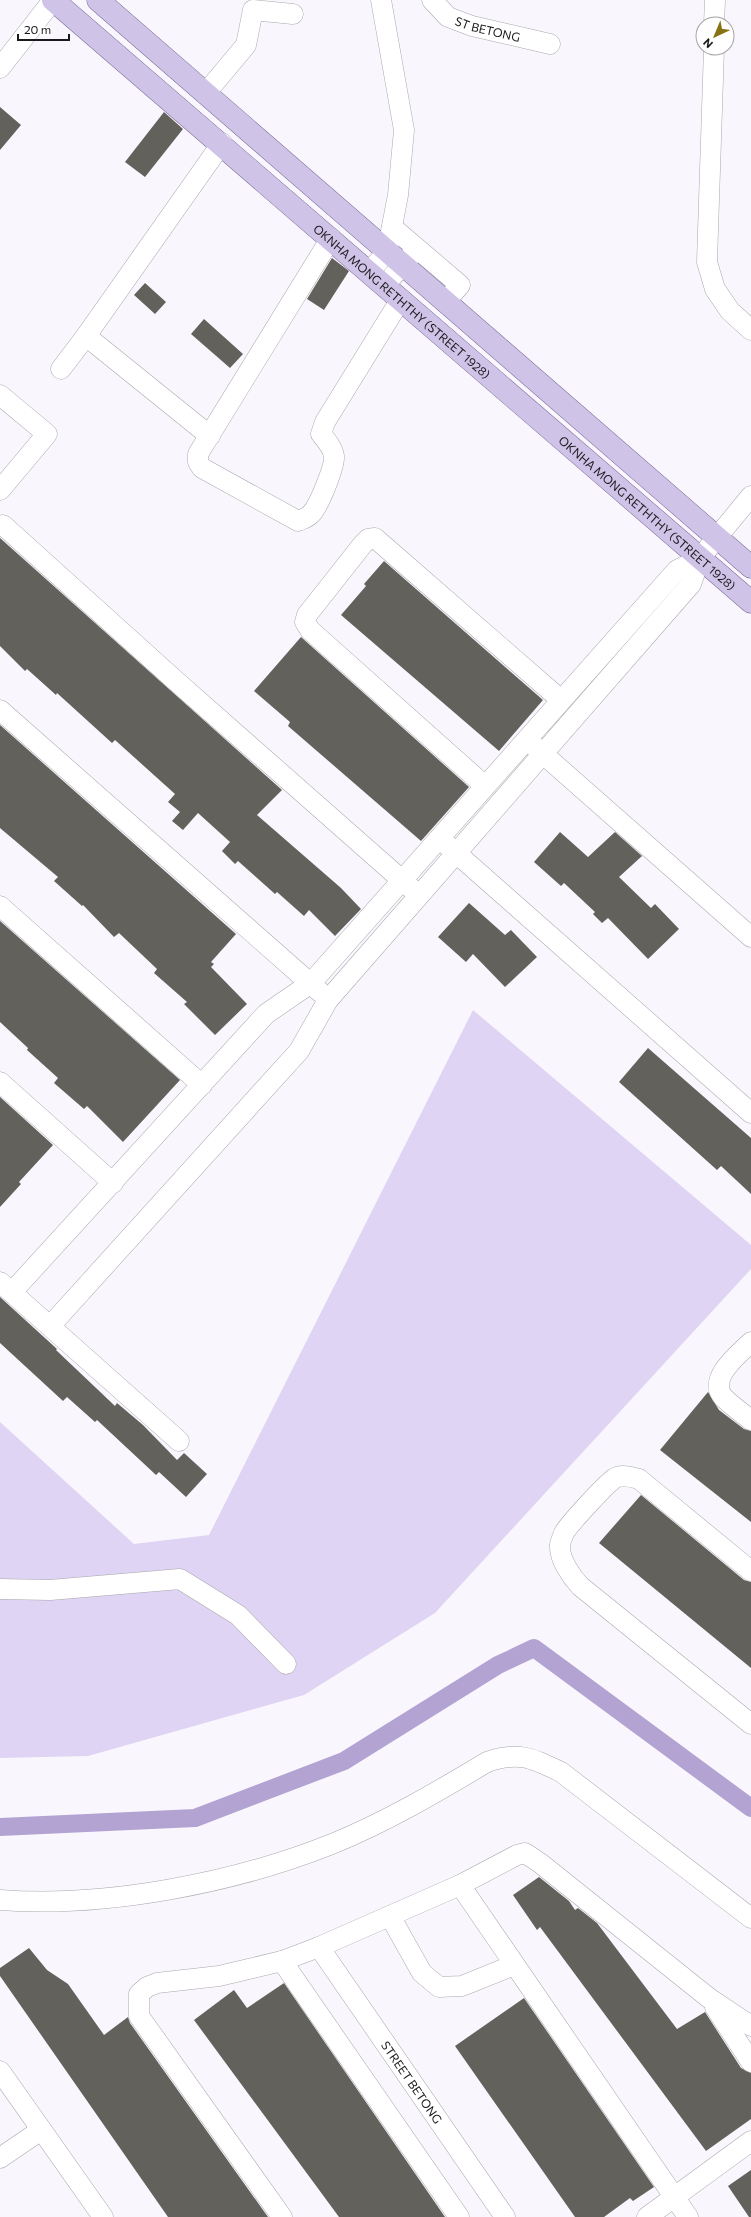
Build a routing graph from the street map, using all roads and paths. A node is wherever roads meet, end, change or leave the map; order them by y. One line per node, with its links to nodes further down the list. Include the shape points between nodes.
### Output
1 (53, 0): 10 (street); 12 (main road, OKNHA MONG RETHTHY (STREET 1928))
2 (98, 0): 11 (main road)
3 (381, 0): 13 (street, via 404,130 398,195)
4 (432, 0): 8 (street, ST BETONG, via 448,18)
5 (715, 0): 7 (street)
6 (293, 14): 11 (street, via 253,10 246,45)
7 (714, 16)
8 (550, 44)
9 (714, 56): 20 (street, via 707,262 715,289 730,312)
10 (0, 68)
11 (205, 94): 16 (main road)
12 (222, 143): 14 (main road, OKNHA MONG RETHTHY (STREET 1928)); 21 (street)
13 (392, 227): 15 (street); 16 (street)
14 (331, 238): 17 (main road, OKNHA MONG RETHTHY (STREET 1928)); 24 (street)
15 (417, 249): 16 (street); 19 (street, via 460,285)
16 (395, 258): 17 (street); 19 (main road)
17 (377, 278): 18 (main road, OKNHA MONG RETHTHY (STREET 1928))
18 (402, 299): 24 (street, via 325,422 321,434 334,457 325,487 313,512 307,518 298,521 202,468 198,462 198,454); 29 (main road, OKNHA MONG RETHTHY (STREET 1928))
19 (445, 302): 28 (main road)
20 (751, 330)
21 (86, 336): 22 (street); 24 (street)
22 (61, 369)
23 (0, 395): 25 (street, via 47,434)
24 (210, 436)
25 (0, 490)
26 (751, 496): 28 (street)
27 (3, 525): 39 (street)
28 (717, 538): 29 (street); 30 (main road)
29 (700, 558): 31 (main road, OKNHA MONG RETHTHY (STREET 1928)); 32 (street, via 677,570); 35 (street, via 691,584)
30 (751, 568)
31 (751, 602)
32 (562, 700): 34 (street); 36 (street, via 375,538 368,539 363,544 307,615 305,622 310,630)
33 (0, 710): 43 (street)
34 (526, 739): 35 (street); 36 (street)
35 (543, 755): 38 (street); 42 (street)
36 (485, 786): 37 (street)
37 (440, 838): 38 (street); 39 (street)
38 (456, 854): 40 (street); 47 (street)
39 (402, 880): 40 (street); 43 (street)
40 (420, 895): 44 (street)
41 (0, 906): 46 (street)
42 (751, 937)
43 (311, 983): 44 (street); 46 (street, via 266,1014)
44 (328, 1000): 50 (street, via 299,1051)
45 (0, 1082): 48 (street)
46 (202, 1085): 48 (street)
47 (751, 1113)
48 (113, 1183): 49 (street)
49 (6, 1287): 50 (street)
50 (51, 1325): 53 (street)
51 (751, 1342): 52 (street, via 726,1368 720,1378 718,1389 723,1397)
52 (751, 1420)
53 (179, 1441)
54 (751, 1571): 57 (street, via 639,1479 627,1476 615,1478 603,1489 564,1533 560,1545 562,1557 572,1577 580,1586)
55 (0, 1588): 56 (street, via 50,1590 180,1579 238,1615)
56 (286, 1664)
57 (751, 1724)
58 (460, 1885): 60 (street); 64 (street); 65 (street, via 525,1853)
59 (0, 1900): 61 (street, via 65,1901 108,1897 197,1883 253,1870 332,1844 377,1823 487,1762 520,1756 535,1759 561,1772)
60 (390, 1916): 62 (street); 64 (street, via 422,1973 439,1987 462,1986)
61 (751, 1918)
62 (319, 1947): 63 (street); 76 (street, STREET BETONG)
63 (282, 1961): 74 (street, via 219,1976 157,1983 139,1994 138,2003 139,2016); 75 (street)
64 (514, 1965): 72 (street)
65 (709, 1998): 66 (street); 67 (street)
66 (751, 2026)
67 (751, 2062)
68 (0, 2071): 69 (street)
69 (41, 2130): 71 (street); 73 (street)
70 (751, 2141): 72 (street)
71 (0, 2158)
72 (674, 2197): 77 (street); 78 (street)
73 (103, 2217)
74 (282, 2217)
75 (459, 2217)
76 (505, 2217)
77 (647, 2217)
78 (688, 2217)

